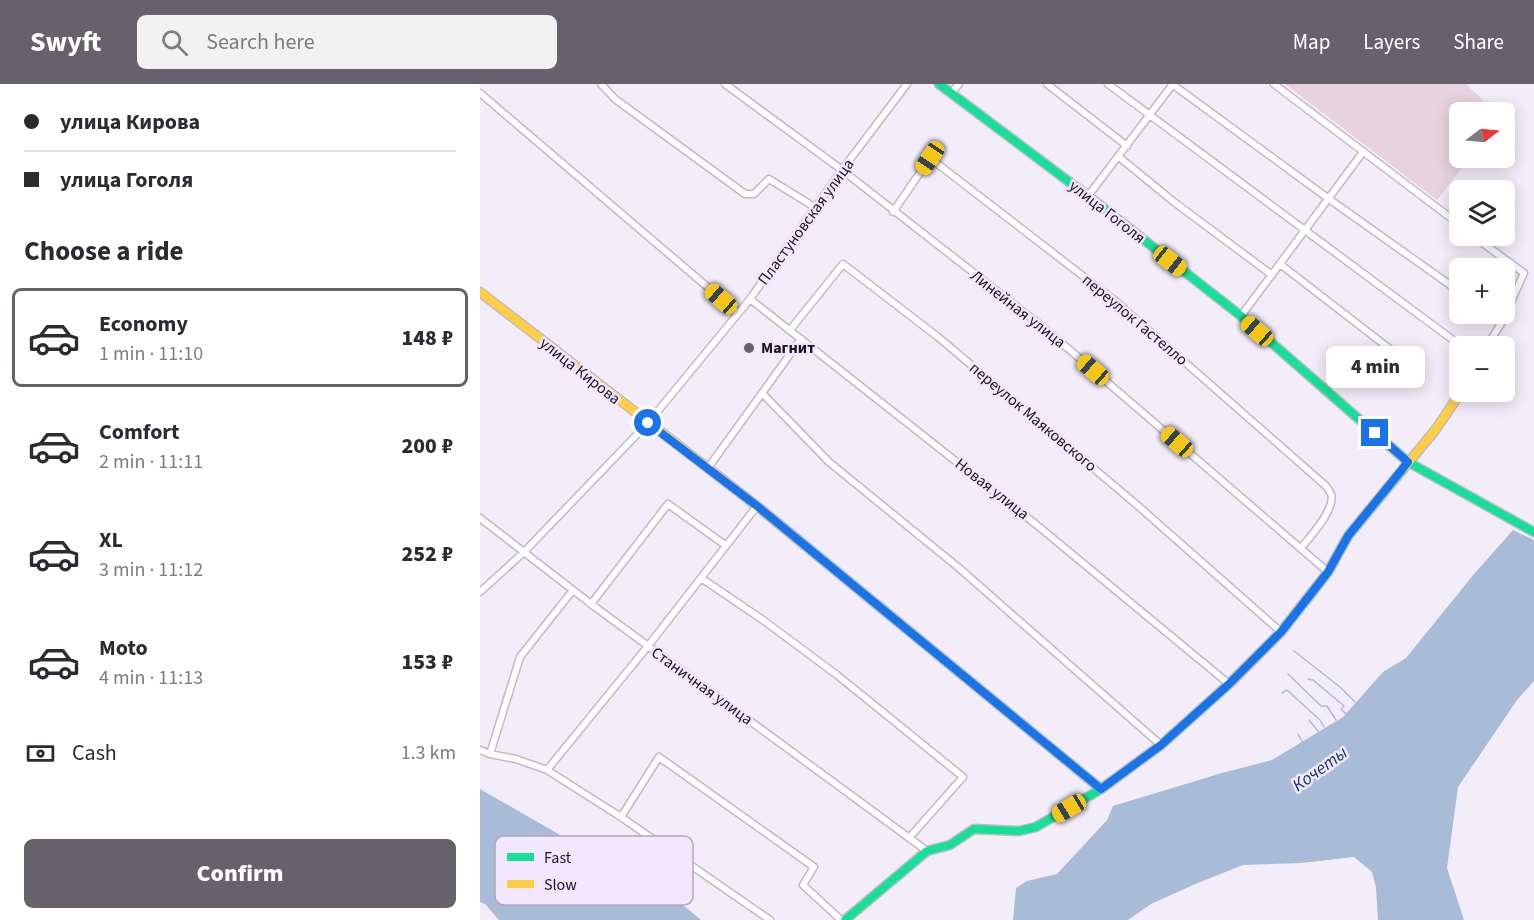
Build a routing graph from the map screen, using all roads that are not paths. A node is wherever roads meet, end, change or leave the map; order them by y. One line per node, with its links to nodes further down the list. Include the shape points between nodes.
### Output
1 (601, 84): 19 (street, via 615,99 745,194 754,194 769,179)
2 (725, 84): 16 (street, Линейная улица)
3 (906, 84): 16 (street, Пластуновская улица)
4 (939, 84): 11 (street, улица Гоголя)
5 (958, 84): 11 (street)
6 (1047, 84): 13 (street)
7 (1108, 84): 12 (street)
8 (1172, 84): 12 (street); 18 (street)
9 (1274, 84): 14 (street)
10 (480, 93): 32 (street)
11 (951, 93): 17 (street, улица Гоголя)
12 (1150, 115): 13 (street); 22 (street)
13 (1127, 146): 15 (street)
14 (1363, 152): 18 (street); 21 (street)
15 (1119, 157): 17 (street); 27 (street)
16 (842, 170): 19 (street, Пластуновская улица); 20 (street, Линейная улица)
17 (1088, 196): 33 (street, улица Гоголя)
18 (1329, 199): 22 (street); 28 (street)
19 (816, 208): 31 (street, Пластуновская улица)
20 (894, 212): 47 (street, Линейная улица, via 1043,327); 47 (street, переулок Гастелло, via 930,158 1114,300 1326,486 1332,494 1330,507)
21 (1449, 217)
22 (1304, 230): 25 (street); 35 (street)
23 (1487, 246): 24 (street)
24 (1503, 258)
25 (1280, 264): 27 (street); 37 (street)
26 (1515, 266): 30 (street, via 1524,273)
27 (1272, 275): 33 (street)
28 (1449, 284)
29 (480, 292): 40 (street, улица Кирова)
30 (1515, 293)
31 (750, 299): 32 (street, Пластуновская улица); 34 (street, Новая улица)
32 (738, 313): 40 (street, Пластуновская улица)
33 (1241, 316): 41 (street, улица Гоголя)
34 (790, 330): 36 (street, Новая улица); 54 (street, переулок Маяковского, via 843,264 1137,505)
35 (1449, 337)
36 (801, 339): 38 (street); 56 (street, Новая улица, via 1038,526)
37 (1408, 363)
38 (762, 393): 42 (street); 57 (street, via 829,462 959,568)
39 (1454, 402): 41 (street)
40 (648, 423): 42 (street, улица Кирова); 48 (street, Пластуновская улица)
41 (1408, 462): 45 (street, улица Гоголя); 49 (street, via 1348,536)
42 (708, 468): 43 (street, улица Кирова)
43 (757, 506): 46 (street); 61 (street, улица Кирова)
44 (480, 518): 48 (street, Станичная улица)
45 (1534, 532)
46 (725, 545): 50 (street); 53 (street, via 668,504)
47 (1301, 548): 49 (street, Линейная улица)
48 (524, 552): 51 (street, Станичная улица); 52 (street, Пластуновская улица)
49 (1328, 572): 54 (street)
50 (701, 578): 55 (street); 64 (street, via 837,675 963,777)
51 (573, 590): 53 (street, Станичная улица); 59 (street, via 520,657)
52 (480, 592)
53 (591, 604): 55 (street, Станичная улица)
54 (1281, 632): 56 (street)
55 (648, 646): 60 (street); 64 (street, Станичная улица)
56 (1229, 684): 57 (street)
57 (1161, 745): 61 (street)
58 (480, 750): 59 (street)
59 (490, 753): 60 (street)
60 (547, 770): 62 (street)
61 (1101, 789): 65 (street, via 1036,827 1019,831 974,829 950,845)
62 (621, 817): 63 (street); 68 (street, via 659,757 814,867 803,885)
63 (648, 836)
64 (909, 838): 65 (street, Станичная улица)
65 (927, 851): 68 (street)
66 (693, 867): 67 (street)
67 (770, 920)
68 (843, 920)

